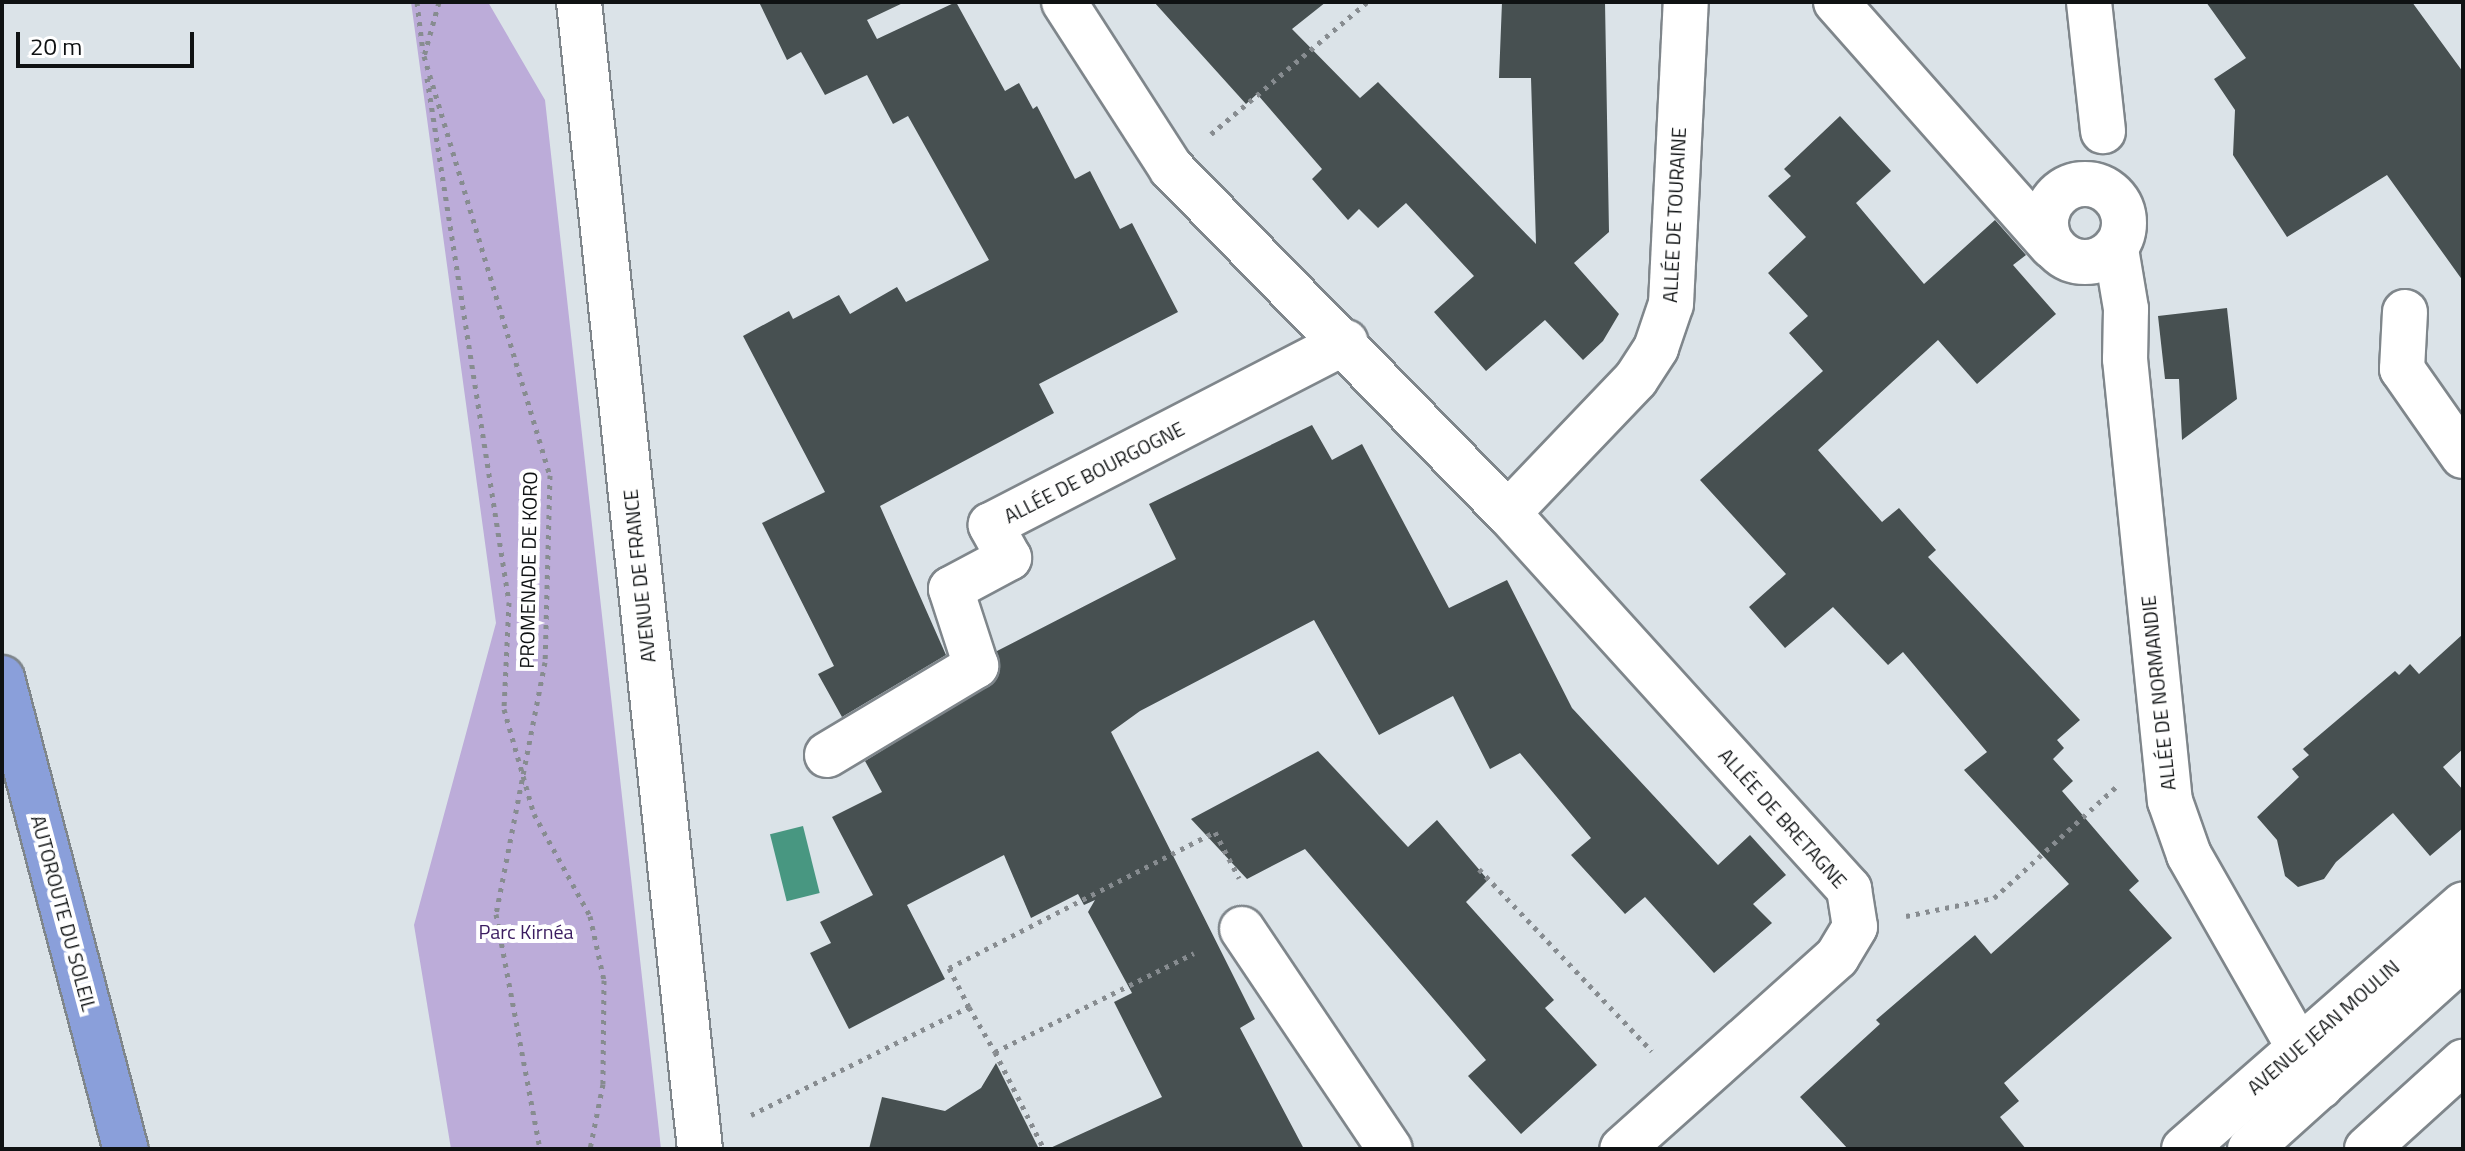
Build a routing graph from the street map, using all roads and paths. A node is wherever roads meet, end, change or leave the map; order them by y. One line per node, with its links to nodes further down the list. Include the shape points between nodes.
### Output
1 (417, 2): 9 (path)
2 (439, 2): 9 (path)
3 (579, 2): 35 (street, AVENUE DE FRANCE)
4 (1064, 2): 11 (street)
5 (1367, 2): 11 (path)
6 (1686, 2): 19 (street, ALLÉE DE TOURAINE, via 1671,304 1656,348 1636,379)
7 (1836, 2): 10 (street, ALLÉE DE NORMANDIE)
8 (2089, 2): 12 (street, via 2103,131)
9 (424, 56): 23 (path, via 509,602 504,709); 23 (path, PROMENADE DE KORO, via 550,475 545,662)
10 (1976, 159): 12 (street, ALLÉE DE NORMANDIE); 14 (street, ALLÉE DE NORMANDIE)
11 (1171, 168): 16 (street)
12 (2083, 190): 13 (street, via 2124,215); 14 (street, via 2045,225)
13 (2116, 249): 14 (street, via 2093,262); 17 (street, ALLÉE DE NORMANDIE, via 2126,309)
14 (2061, 253): 17 (street, ALLÉE DE NORMANDIE)
15 (2405, 312): 18 (street, via 2402,369)
16 (1346, 342): 19 (street); 22 (street, ALLÉE DE BOURGOGNE, via 991,525 1009,558 951,589 976,666)
17 (2125, 359): 21 (street, ALLÉE DE NORMANDIE)
18 (2463, 456)
19 (1508, 513): 26 (street, ALLÉE DE BRETAGNE, via 1849,889)
20 (2, 678): 36 (highway, AUTOROUTE DU SOLEIL)
21 (2161, 746): 26 (path, via 1994,898); 30 (street, ALLÉE DE NORMANDIE, via 2170,801 2189,855)
22 (827, 755)
23 (523, 774): 37 (path, PROMENADE DE KORO, via 496,914); 38 (path, via 534,814 590,916 604,980 603,1084)
24 (1479, 869): 34 (path)
25 (2463, 905): 30 (street, AVENUE JEAN MOULIN)
26 (1855, 927): 34 (street, via 1837,957)
27 (1242, 929): 29 (path, via 1261,920 1215,832 949,968); 31 (path); 40 (street)
28 (2463, 957): 33 (street, AVENUE JEAN MOULIN)
29 (969, 1007): 31 (path); 35 (path)
30 (2300, 1047): 33 (street, ALLÉE DE NORMANDIE); 42 (street, AVENUE JEAN MOULIN)
31 (995, 1052): 39 (path)
32 (2463, 1062): 44 (street)
33 (2321, 1086): 43 (street, AVENUE JEAN MOULIN)
34 (1689, 1089): 41 (street)
35 (699, 1142)
36 (126, 1149)
37 (540, 1149)
38 (590, 1149)
39 (1044, 1149)
40 (1390, 1149)
41 (1622, 1149)
42 (2184, 1149)
43 (2250, 1149)
44 (2367, 1149)

